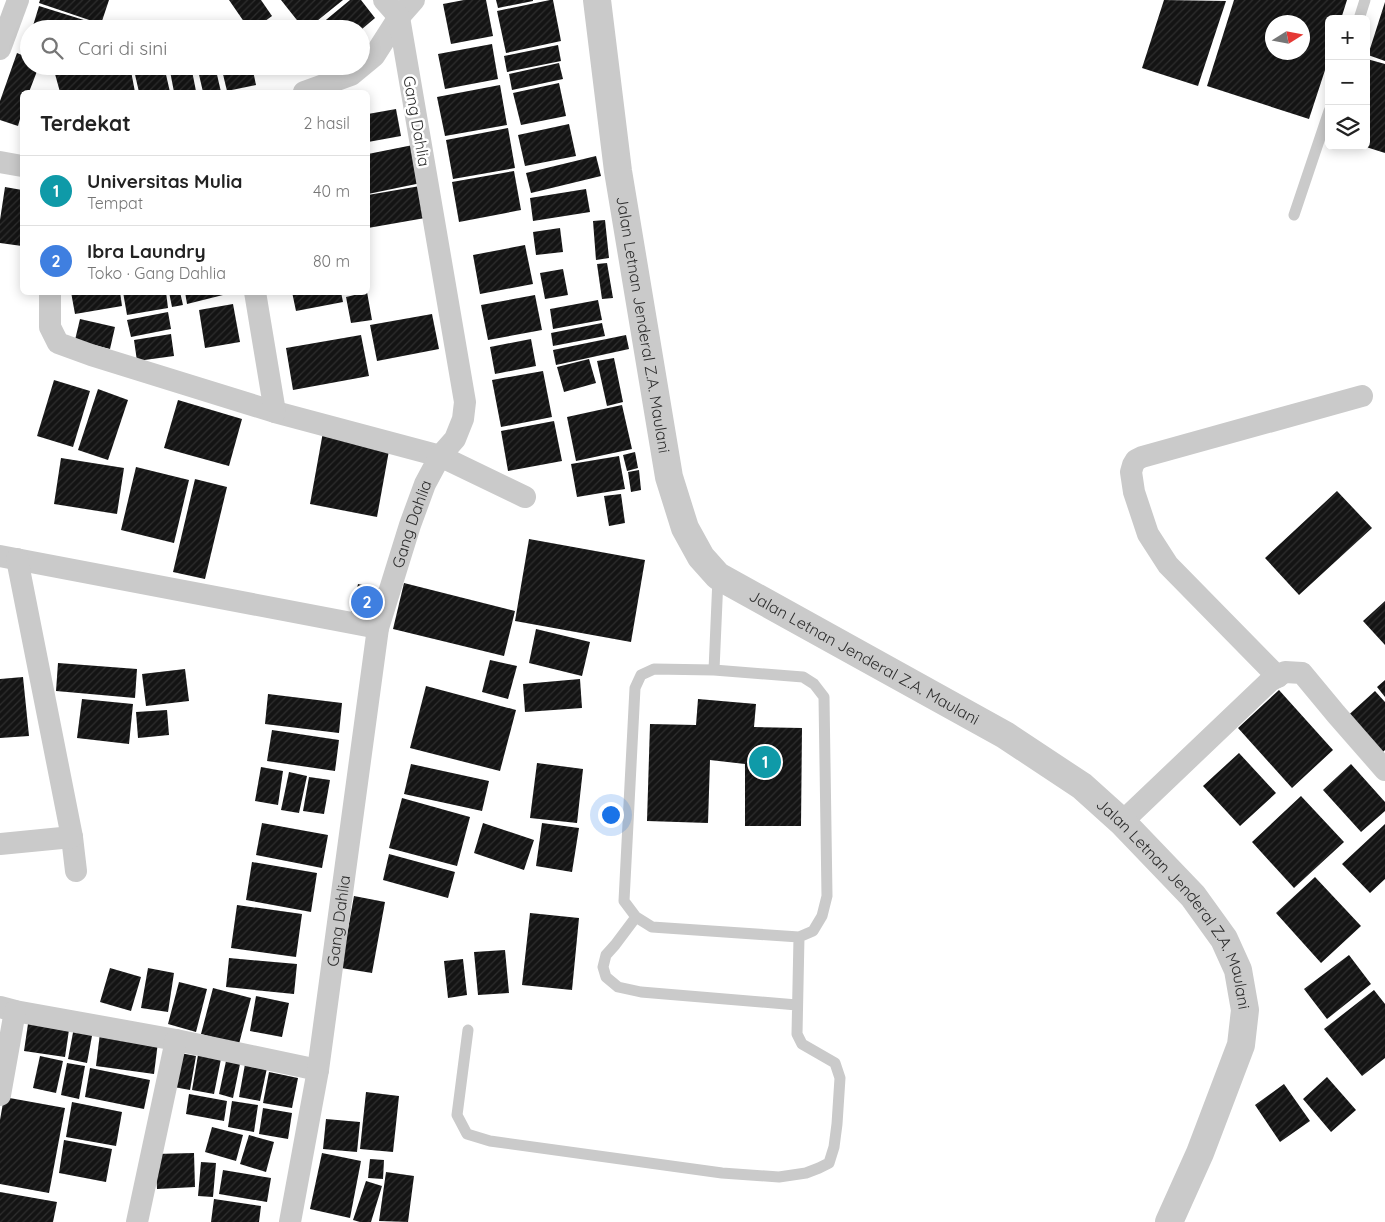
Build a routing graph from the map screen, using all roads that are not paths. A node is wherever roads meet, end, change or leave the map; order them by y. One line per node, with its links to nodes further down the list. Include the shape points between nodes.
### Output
1 (18, 0): 8 (street)
2 (384, 0): 7 (street)
3 (414, 0): 7 (street)
4 (597, 0): 23 (street, Jalan Letnan Jenderal Z.A. Maulani, via 618,172 669,477 685,528 701,556)
5 (1366, 0): 6 (lane)
6 (1360, 15)
7 (399, 17): 9 (street); 20 (street, Gang Dahlia, via 465,402 463,419 455,439)
8 (0, 49)
9 (370, 59)
10 (352, 75): 11 (street)
11 (310, 90)
12 (1325, 123): 15 (lane)
13 (0, 162): 14 (street)
14 (20, 166)
15 (1294, 215)
16 (50, 295): 19 (street, via 50,327 58,343)
17 (256, 295): 19 (street)
18 (1362, 396): 26 (street, via 1142,457 1133,465 1134,492 1148,534 1168,565)
19 (275, 412): 20 (street)
20 (440, 456): 21 (street); 24 (street, Gang Dahlia, via 420,500)
21 (525, 497)
22 (8, 558): 24 (street); 29 (street)
23 (718, 576): 25 (lane); 28 (street, Jalan Letnan Jenderal Z.A. Maulani, via 1005,735 1082,786)
24 (378, 628): 38 (street, Gang Dahlia)
25 (714, 670): 32 (lane, via 654,668 641,675 635,688 624,902); 33 (lane, via 803,677 814,684 824,697 827,896 822,916 813,931)
26 (1278, 677): 27 (street, via 1285,672 1302,673); 28 (street, via 1270,681)
27 (1385, 770)
28 (1122, 822): 42 (street, Jalan Letnan Jenderal Z.A. Maulani, via 1193,896 1224,939 1238,970 1245,1010 1241,1045 1200,1153)
29 (72, 837): 30 (street); 31 (street)
30 (0, 844)
31 (76, 872)
32 (636, 917): 33 (lane, via 652,927); 34 (lane, via 606,955 603,967 606,977 618,987 641,992)
33 (799, 937): 34 (lane)
34 (798, 1005): 36 (lane, via 797,1034 802,1044 835,1063 840,1078 837,1124 829,1163 806,1173 779,1177 722,1173 490,1141 467,1134 457,1115)
35 (8, 1009): 37 (street); 39 (street)
36 (468, 1030)
37 (176, 1040): 38 (street); 40 (street)
38 (318, 1070): 41 (street, Gang Dahlia)
39 (0, 1095)
40 (137, 1222)
41 (290, 1222)
42 (1169, 1222)

